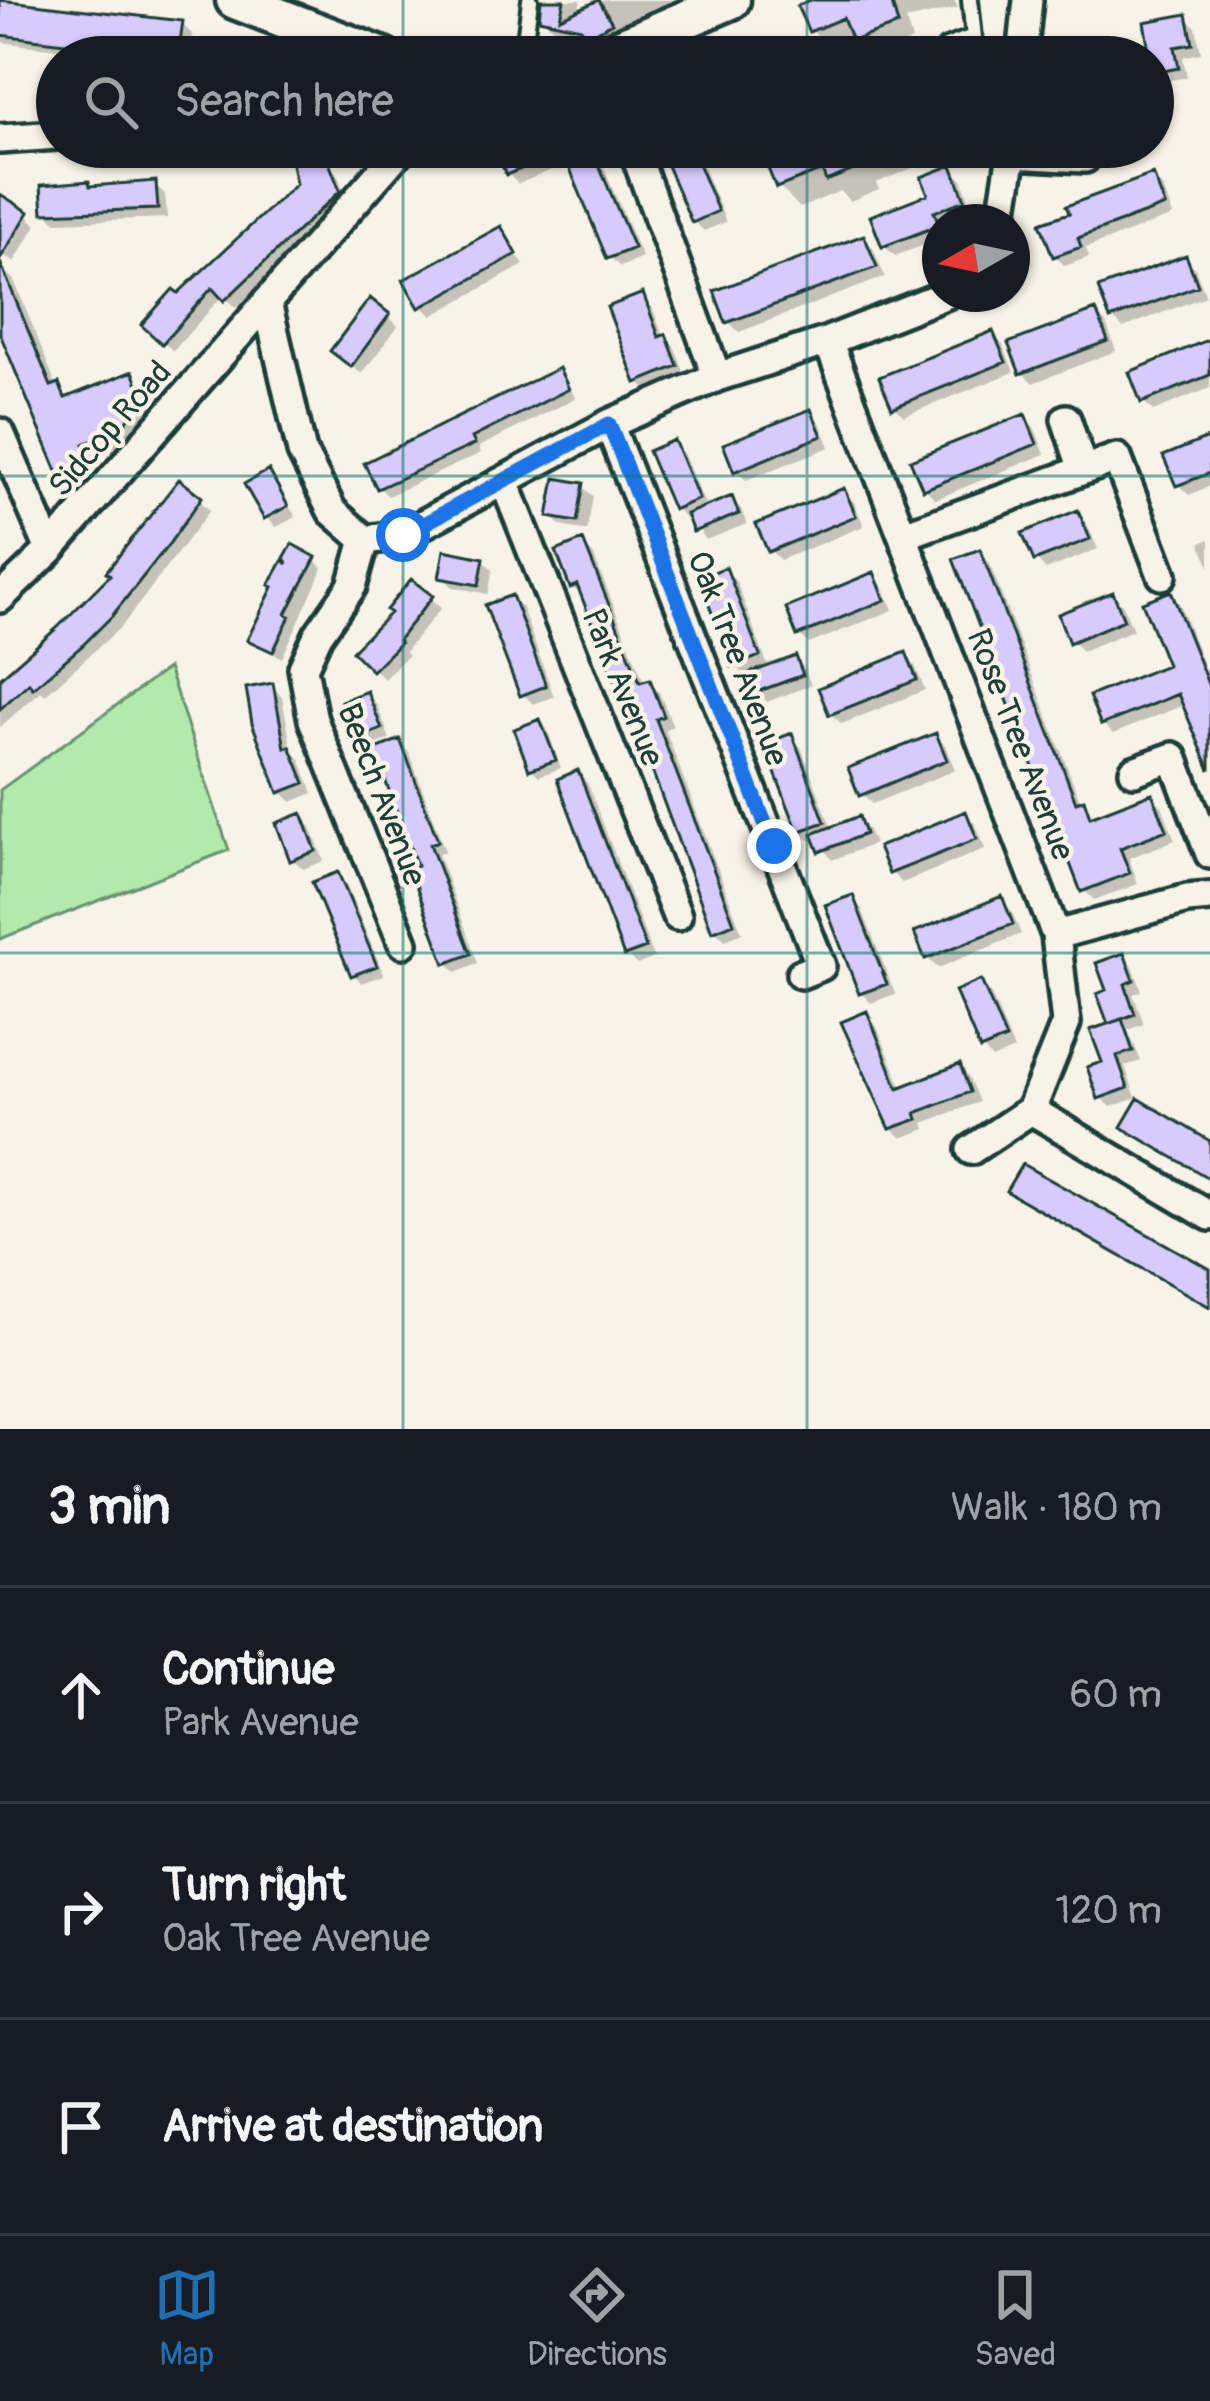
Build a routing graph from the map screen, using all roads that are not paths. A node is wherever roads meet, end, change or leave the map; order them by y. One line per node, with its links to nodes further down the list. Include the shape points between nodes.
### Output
1 (235, 0): 6 (street)
2 (530, 0): 7 (lane)
3 (731, 0): 8 (street)
4 (970, 0): 9 (lane)
5 (1028, 0): 10 (street)
6 (328, 36)
7 (526, 36)
8 (647, 36)
9 (973, 36)
10 (1024, 36)
11 (36, 136): 12 (street)
12 (0, 139)
13 (383, 168): 17 (street, Sidcop Road)
14 (641, 168): 20 (street)
15 (1010, 168): 16 (street)
16 (1004, 204)
17 (267, 302): 27 (street, via 302,452 332,511); 28 (street, Sidcop Road)
18 (922, 304): 19 (street)
19 (828, 341): 20 (street); 26 (street, Rose Tree Avenue)
20 (717, 377): 22 (street)
21 (1066, 419): 24 (street)
22 (609, 424): 25 (street); 37 (street, Oak Tree Avenue, via 821,966)
23 (0, 433): 28 (street)
24 (1083, 470): 26 (street); 29 (street, via 1117,458)
25 (505, 484): 27 (street, via 403,535); 34 (street, Park Avenue)
26 (904, 535): 35 (street, Rose Tree Avenue)
27 (365, 540): 36 (street, Beech Avenue, via 352,586 303,668 313,719)
28 (50, 550): 30 (street, Sidcop Road)
29 (1162, 575)
30 (0, 598)
31 (1134, 771): 32 (street, via 1172,757)
32 (1210, 854)
33 (1210, 897): 35 (street)
34 (676, 916)
35 (1056, 935): 38 (street, Rose Tree Avenue, via 1066,1023)
36 (403, 943)
37 (801, 974)
38 (1031, 1110): 39 (street); 40 (street)
39 (971, 1150)
40 (1210, 1216)

